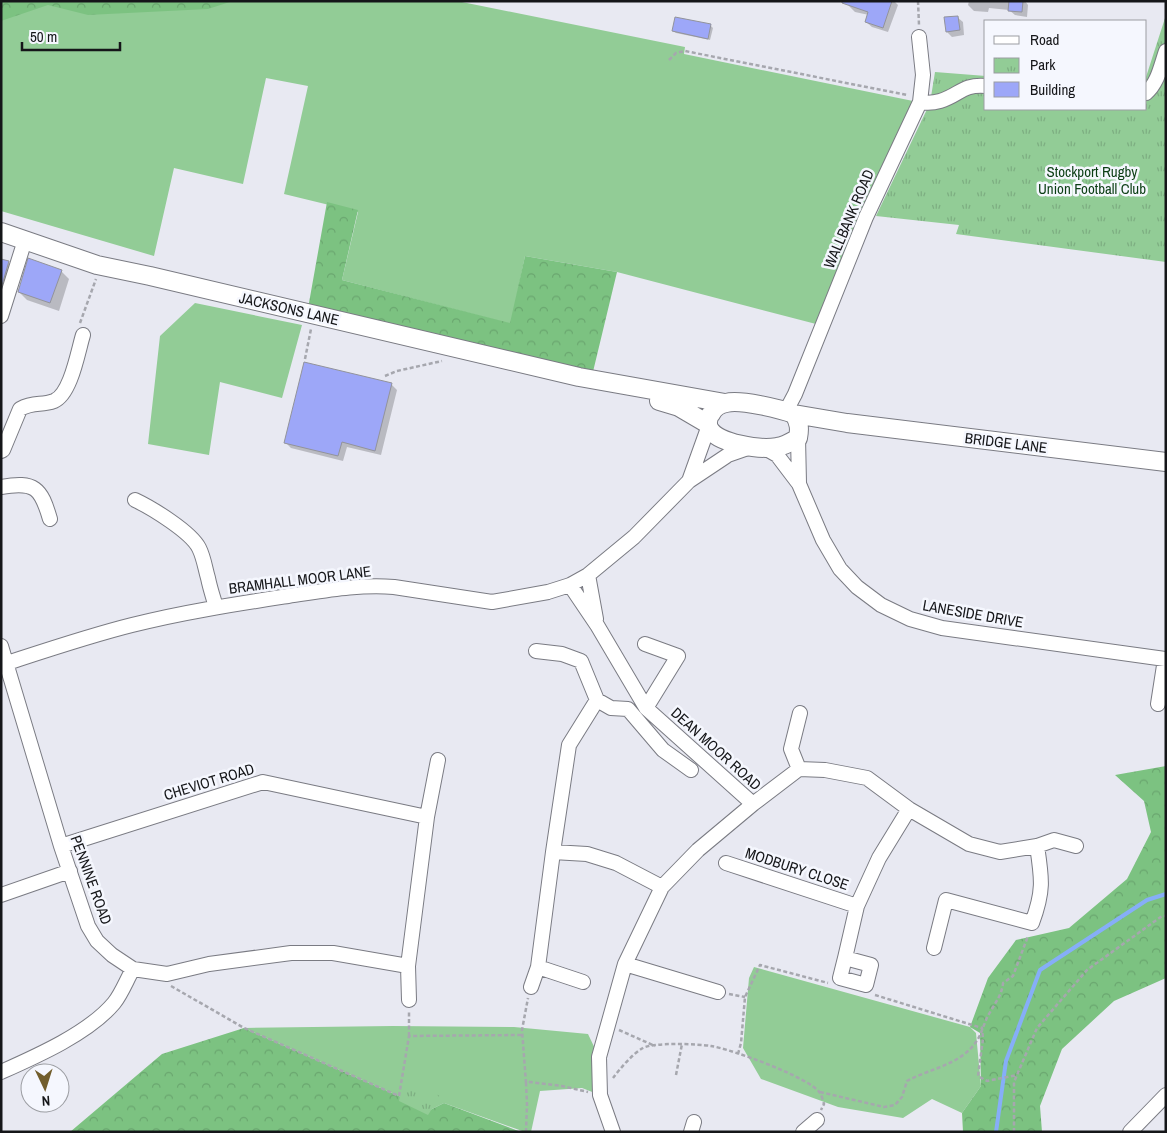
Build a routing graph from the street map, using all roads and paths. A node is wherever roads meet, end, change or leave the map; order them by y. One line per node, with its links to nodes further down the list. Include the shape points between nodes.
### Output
1 (918, 1): 2 (path)
2 (919, 37): 7 (street, WALLBANK ROAD, via 923,75)
3 (1166, 51): 6 (street, via 1156,81)
4 (669, 60): 7 (path, via 684,51)
5 (984, 86): 7 (street, via 965,88 939,102)
6 (1147, 92)
7 (920, 100): 19 (street, WALLBANK ROAD, via 866,217)
8 (1, 232): 9 (main road, JACKSONS LANE)
9 (25, 240): 10 (main road, JACKSONS LANE); 11 (street)
10 (101, 266): 13 (path, via 77,330); 17 (main road, JACKSONS LANE)
11 (1, 316)
12 (312, 326): 14 (path)
13 (83, 335): 24 (street, via 67,389 56,400 20,408)
14 (305, 359)
15 (446, 359): 16 (path)
16 (385, 376)
17 (579, 377): 18 (main road, JACKSONS LANE); 21 (main road, JACKSONS LANE, via 679,407)
18 (725, 403): 19 (main road, JACKSONS LANE, via 737,401); 21 (main road, via 714,408)
19 (790, 413): 20 (main road, BRIDGE LANE); 22 (main road, via 799,422)
20 (847, 424): 22 (main road, BRIDGE LANE); 25 (main road, BRIDGE LANE)
21 (708, 426): 23 (main road, JACKSONS LANE, via 716,436 728,442); 26 (street, BRAMHALL MOOR LANE)
22 (798, 436): 23 (main road, BRIDGE LANE, via 789,444 776,448); 27 (street, LANESIDE DRIVE)
23 (759, 447): 26 (street, BRAMHALL MOOR LANE, via 728,455); 27 (street, LANESIDE DRIVE, via 777,454)
24 (1, 451)
25 (1166, 462)
26 (689, 482): 31 (street, BRAMHALL MOOR LANE, via 634,537)
27 (799, 484): 38 (street, LANESIDE DRIVE, via 823,540 840,569 857,587 910,620 942,628)
28 (1, 487): 30 (street, via 26,485 38,491 45,500)
29 (135, 500): 33 (street, via 181,528 199,546)
30 (50, 519)
31 (588, 575): 32 (street, BRAMHALL MOOR LANE); 34 (street, DEAN MOOR ROAD)
32 (570, 585): 33 (street, BRAMHALL MOOR LANE, via 492,602 378,586); 34 (street, DEAN MOOR ROAD)
33 (216, 607): 39 (street, BRAMHALL MOOR LANE, via 131,625)
34 (597, 625): 42 (street, DEAN MOOR ROAD)
35 (645, 644): 42 (street, via 678,656)
36 (1, 646): 39 (street, PENNINE ROAD)
37 (536, 651): 40 (street, via 562,654 581,661)
38 (1166, 658): 41 (street, LANESIDE DRIVE)
39 (4, 664): 50 (street, PENNINE ROAD)
40 (597, 700): 46 (street, via 611,708 628,709 663,750); 53 (street, via 569,745)
41 (1158, 704)
42 (646, 708): 47 (street, DEAN MOOR ROAD)
43 (800, 713): 45 (street, via 791,749)
44 (438, 760): 49 (street)
45 (799, 769): 47 (street); 48 (street, via 867,778)
46 (691, 770)
47 (753, 804): 56 (street, DEAN MOOR ROAD, via 698,850)
48 (909, 809): 51 (street, via 969,844 1000,852); 58 (street, via 878,858)
49 (427, 817): 50 (street, CHEVIOT ROAD, via 263,782); 64 (street)
50 (61, 846): 55 (street, PENNINE ROAD)
51 (1038, 846): 52 (street, via 1054,840); 60 (street, via 1042,882 1040,904)
52 (1076, 846)
53 (553, 852): 56 (street, via 587,854 616,864); 65 (street)
54 (726, 863): 58 (street, MODBURY CLOSE)
55 (70, 871): 57 (street); 66 (street, PENNINE ROAD, via 88,926 97,941)
56 (662, 887): 63 (street, DEAN MOOR ROAD)
57 (1, 895)
58 (857, 906): 62 (street)
59 (1166, 916): 83 (path, via 1087,970 1037,1028)
60 (1032, 923): 61 (street, via 946,900); 75 (path, via 1013,976 1003,983 1003,993)
61 (934, 948)
62 (846, 958)
63 (625, 964): 71 (street); 74 (street, DEAN MOOR ROAD)
64 (408, 966): 66 (street, PENNINE ROAD, via 333,953 291,953 209,964 167,974); 73 (street)
65 (538, 967): 67 (street); 70 (street)
66 (133, 969): 81 (street, via 114,1002 89,1025 43,1053)
67 (582, 982)
68 (830, 983): 80 (path, via 760,965 745,997)
69 (170, 986): 77 (path, via 244,1028 399,1096)
70 (531, 987): 76 (path)
71 (718, 992)
72 (870, 994): 75 (path)
73 (409, 1000): 77 (path)
74 (608, 1025): 79 (path); 86 (street, DEAN MOOR ROAD, via 600,1057)
75 (982, 1028): 83 (path, via 978,1076 987,1081); 85 (path, via 977,1042 965,1053 906,1082 902,1097 895,1105 884,1107)
76 (522, 1035): 77 (path); 84 (path)
77 (409, 1036)
78 (682, 1044): 79 (path); 80 (path, via 712,1046); 82 (path)
79 (655, 1046): 86 (path, via 643,1048 620,1069)
80 (738, 1054): 85 (path, via 801,1079)
81 (1, 1072)
82 (676, 1075)
83 (1015, 1076): 92 (path)
84 (526, 1083): 86 (path, via 562,1086); 89 (path)
85 (820, 1092): 88 (path, via 824,1104)
86 (600, 1095): 90 (street, DEAN MOOR ROAD)
87 (1166, 1095): 93 (street)
88 (817, 1120): 91 (street)
89 (526, 1132)
90 (613, 1132)
91 (803, 1132)
92 (1014, 1132)
93 (1130, 1132)

